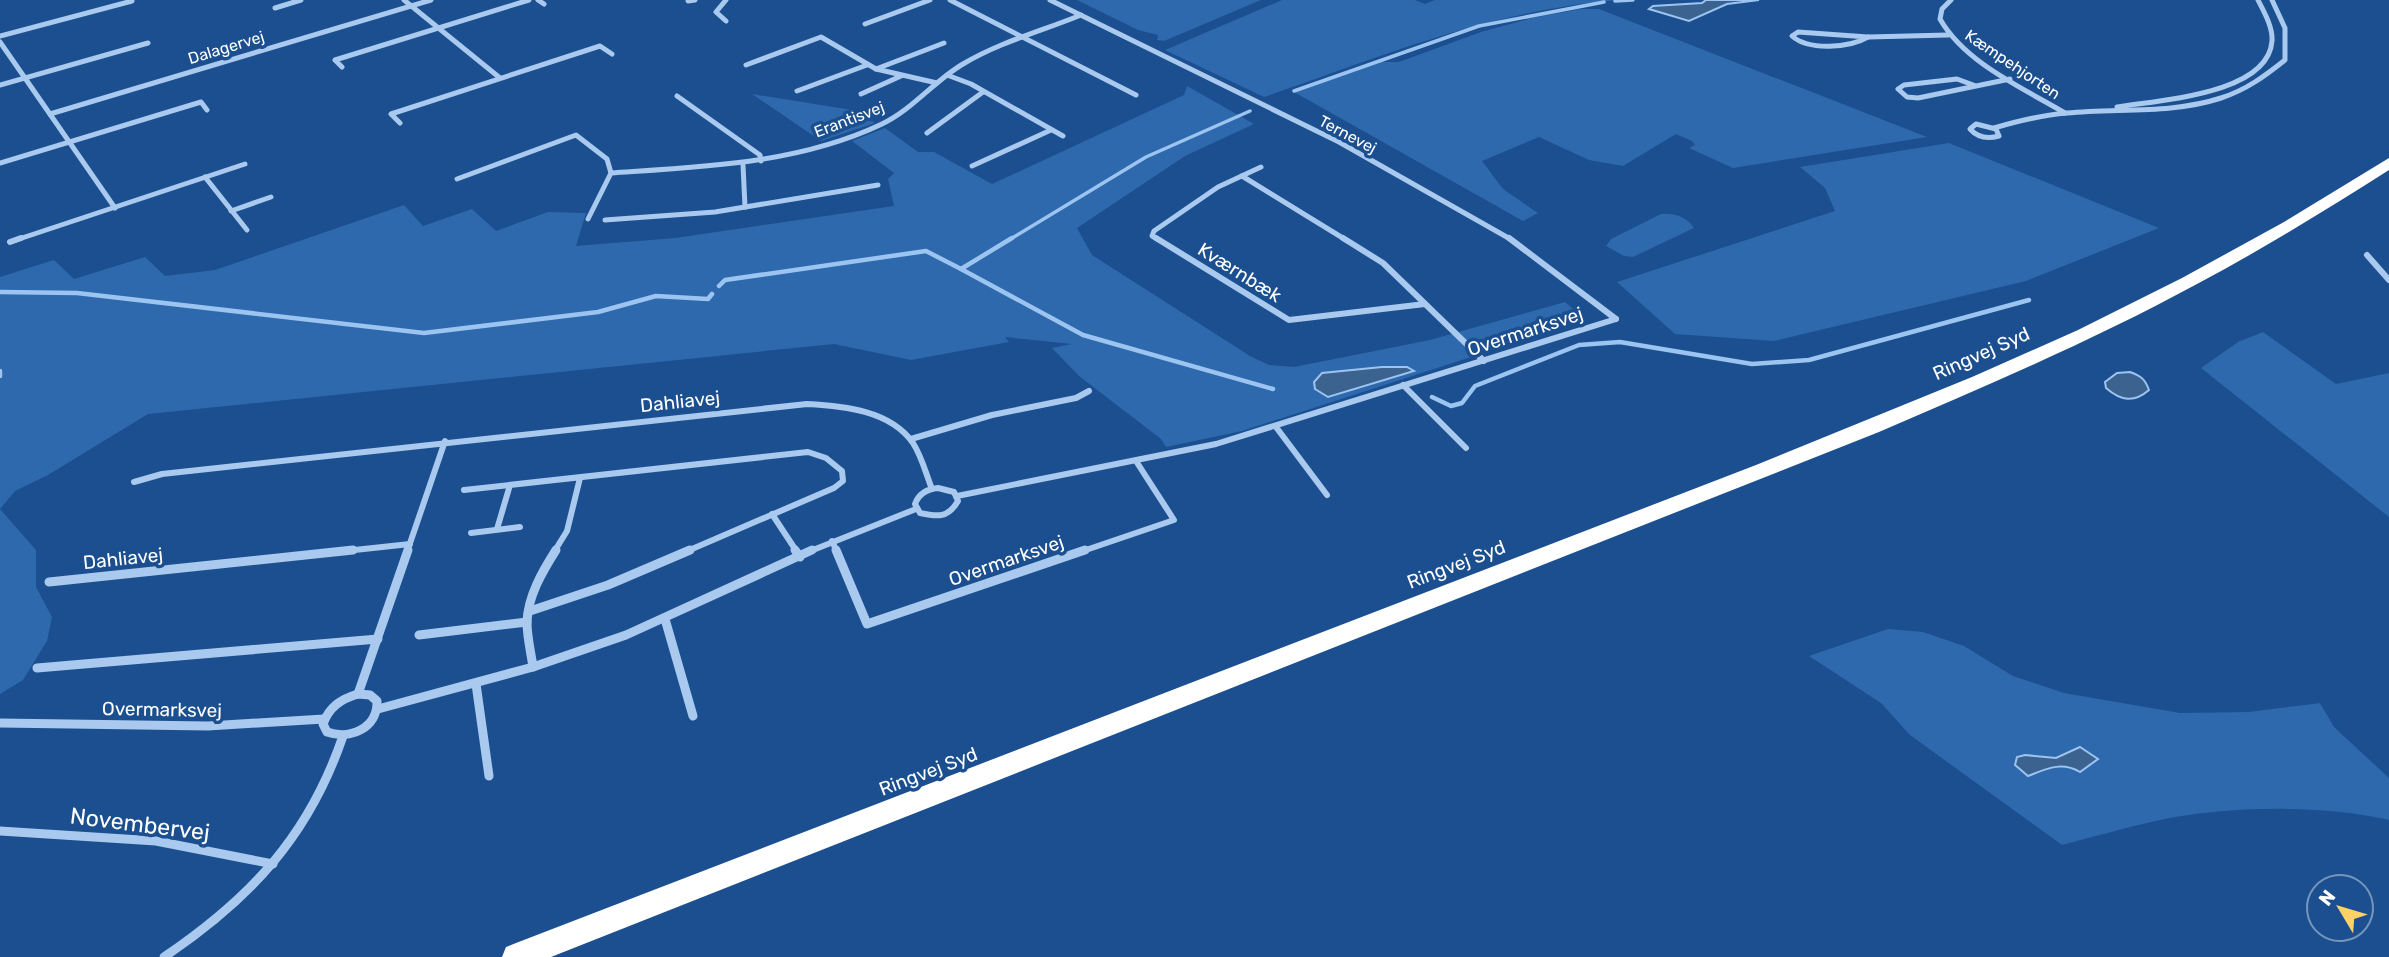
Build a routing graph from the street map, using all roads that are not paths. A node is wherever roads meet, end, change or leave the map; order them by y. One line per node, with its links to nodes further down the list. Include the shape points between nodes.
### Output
1 (301, 0): 16 (street, Dalagervej)
2 (404, 0): 15 (street)
3 (431, 0): 15 (street, Dalagervej)
4 (529, 0): 20 (street)
5 (538, 0): 14 (street)
6 (726, 0): 18 (street, via 716,12)
7 (930, 0): 19 (street)
8 (950, 0): 24 (street)
9 (1050, 0): 17 (street, Ternevej)
10 (1951, 0): 21 (street, Kæmpehjorten, via 1940,19)
11 (2258, 0): 46 (street, via 2272,40 2266,61 2252,72 2210,92)
12 (2272, 0): 46 (street, via 2285,27 2287,54 2260,82 2205,103)
13 (132, 1): 22 (street)
14 (544, 4)
15 (411, 6): 20 (street); 49 (street, Dalagervej)
16 (275, 8)
17 (1081, 15): 24 (street, Erantisvej); 79 (street, Ternevej, via 1328,136 1477,220 1548,265)
18 (726, 21)
19 (865, 24)
20 (438, 28): 31 (street, via 335,60); 36 (street)
21 (1948, 35): 23 (street); 37 (street, Kæmpehjorten)
22 (0, 36)
23 (1868, 37): 23 (street, via 1798,32 1792,36 1809,45)
24 (1025, 38): 33 (street, Erantisvej, via 964,63); 44 (street)
25 (0, 43): 35 (street)
26 (148, 43): 35 (street)
27 (944, 43): 32 (street, Erantisvej)
28 (612, 54): 36 (street, via 600,46)
29 (746, 65): 30 (street, Erantisvej, via 821,37)
30 (867, 65): 32 (street, Erantisvej); 41 (street)
31 (342, 67)
32 (876, 69): 34 (street, Erantisvej)
33 (947, 75): 38 (street, Erantisvej); 42 (street)
34 (901, 76): 38 (street, Erantisvej); 43 (street, Erantisvej)
35 (24, 78): 39 (street); 49 (street)
36 (500, 78): 50 (street, via 391,114)
37 (2010, 79): 40 (street); 48 (street, Kæmpehjorten)
38 (937, 83): 56 (street, Erantisvej, via 883,123)
39 (0, 85)
40 (1976, 86): 40 (street, via 1918,99 1900,94 1898,89 1957,79)
41 (797, 91)
42 (983, 92): 52 (street); 53 (street)
43 (861, 94)
44 (1136, 95)
45 (677, 96): 56 (street, via 760,155)
46 (2113, 109): 48 (street)
47 (207, 110): 55 (street, via 201,102)
48 (2065, 113): 51 (street)
49 (50, 114): 55 (street)
50 (400, 123)
51 (1994, 128): 51 (street, via 1976,124 1970,129 1993,138 2000,134)
52 (1051, 130): 54 (street); 61 (street)
53 (927, 133)
54 (1063, 136)
55 (69, 142): 57 (street); 70 (street)
56 (761, 161): 60 (street, Erantisvej)
57 (0, 163)
58 (2389, 163): 122 (highway, Ringvej Syd, via 2207,274 2105,325 1879,425)
59 (245, 164): 65 (street)
60 (743, 165): 63 (street, Erantisvej); 69 (street)
61 (972, 166)
62 (1261, 167): 64 (street, Kværnbæk)
63 (611, 173): 66 (street, via 607,159 576,135); 72 (street)
64 (1242, 176): 78 (street, via 1383,263); 78 (street, Kværnbæk, via 1218,187 1152,236 1289,320)
65 (205, 177): 70 (street); 71 (street)
66 (457, 179)
67 (878, 185): 69 (street)
68 (271, 197): 71 (street)
69 (745, 207): 73 (street)
70 (115, 208): 75 (street)
71 (231, 211): 74 (street)
72 (588, 219)
73 (605, 220)
74 (247, 230)
75 (10, 242)
76 (2367, 255): 77 (street)
77 (2389, 280)
78 (1425, 304): 80 (street)
79 (1616, 319): 80 (street, Overmarksvej)
80 (1484, 361): 81 (street, Overmarksvej)
81 (1403, 385): 83 (street, Overmarksvej); 86 (street)
82 (1089, 391): 84 (street)
83 (1276, 427): 87 (street, Overmarksvej); 93 (street)
84 (911, 439): 85 (street, Dahliavej, via 858,409 807,404); 91 (street)
85 (445, 441): 89 (street, Dahliavej, via 162,474); 101 (street)
86 (1466, 447)
87 (1136, 461): 94 (street, Overmarksvej); 100 (street, Overmarksvej, via 1174,520 867,624)
88 (580, 478): 90 (street); 96 (street, via 808,452 842,471 839,485); 104 (street, via 567,531 541,574)
89 (134, 482)
90 (510, 485): 92 (street); 98 (street)
91 (932, 489): 94 (street, via 950,490); 95 (street, via 916,499)
92 (464, 490)
93 (1327, 495)
94 (957, 496): 95 (street, via 956,506 939,517 925,516)
95 (916, 509): 100 (street)
96 (772, 514): 102 (street); 104 (street, via 608,585)
97 (520, 527): 98 (street)
98 (497, 529): 99 (street)
99 (471, 533)
100 (832, 541): 102 (street)
101 (410, 544): 103 (street, Dahliavej); 108 (street)
102 (800, 556): 105 (street)
103 (49, 582)
104 (530, 611): 106 (street)
105 (665, 619): 109 (street); 114 (street)
106 (527, 622): 107 (street); 109 (street)
107 (419, 635)
108 (378, 639): 110 (street); 112 (street)
109 (533, 667): 111 (street)
110 (37, 668)
111 (476, 684): 113 (street); 118 (street)
112 (358, 694): 113 (street, via 374,697); 115 (street, via 337,703)
113 (378, 709): 117 (street, via 366,726)
114 (693, 716)
115 (324, 719): 116 (street, Overmarksvej, via 208,726); 117 (street, via 327,732)
116 (0, 723)
117 (343, 736): 120 (street, via 316,805)
118 (489, 776)
119 (0, 831): 120 (street, Novembervej, via 156,841)
120 (273, 864): 121 (street, via 226,912)
121 (164, 957)
122 (516, 957)

